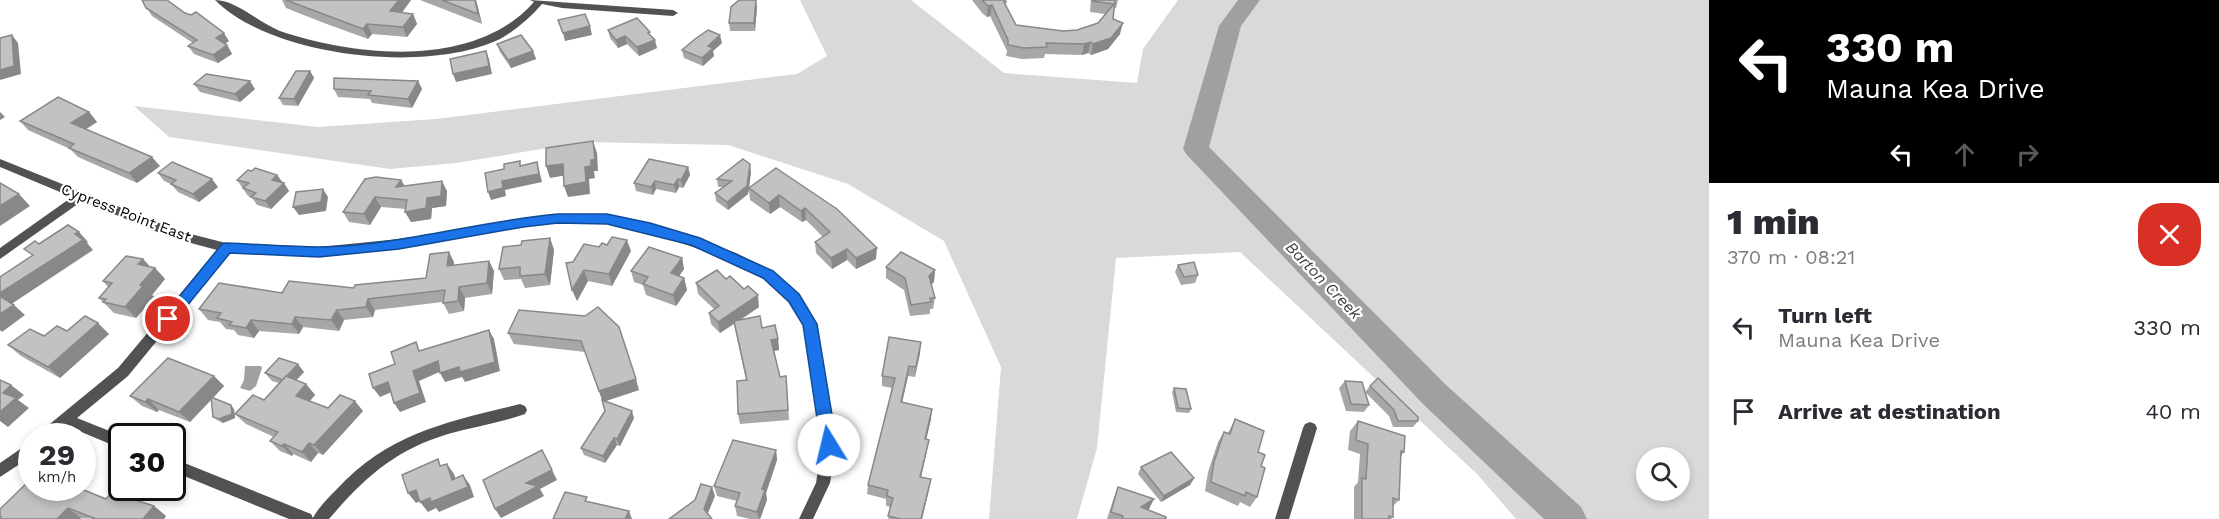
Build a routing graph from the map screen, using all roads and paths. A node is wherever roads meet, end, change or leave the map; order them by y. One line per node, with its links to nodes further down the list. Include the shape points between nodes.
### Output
1 (220, 0): 2 (street, via 275,32 350,51 390,56 423,55 485,40 521,21)
2 (538, 1): 3 (street)
3 (673, 13)
4 (0, 163): 5 (street, Cypress Point East)
5 (81, 196): 6 (street, Cypress Point East, via 177,236); 7 (street)
6 (226, 248): 9 (street, via 123,372); 18 (street, Cypress Point East, via 319,252 523,222 607,219 661,231 732,256 768,274 794,298 810,324 829,445 823,483)
7 (0, 254)
8 (520, 410): 17 (street, via 414,440 390,453 353,482)
9 (66, 420): 10 (street); 12 (street)
10 (62, 423)
11 (1310, 428): 19 (street)
12 (108, 437)
13 (18, 458): 15 (street)
14 (186, 470): 16 (street)
15 (0, 471)
16 (306, 519)
17 (320, 519)
18 (806, 519)
19 (1282, 519)

